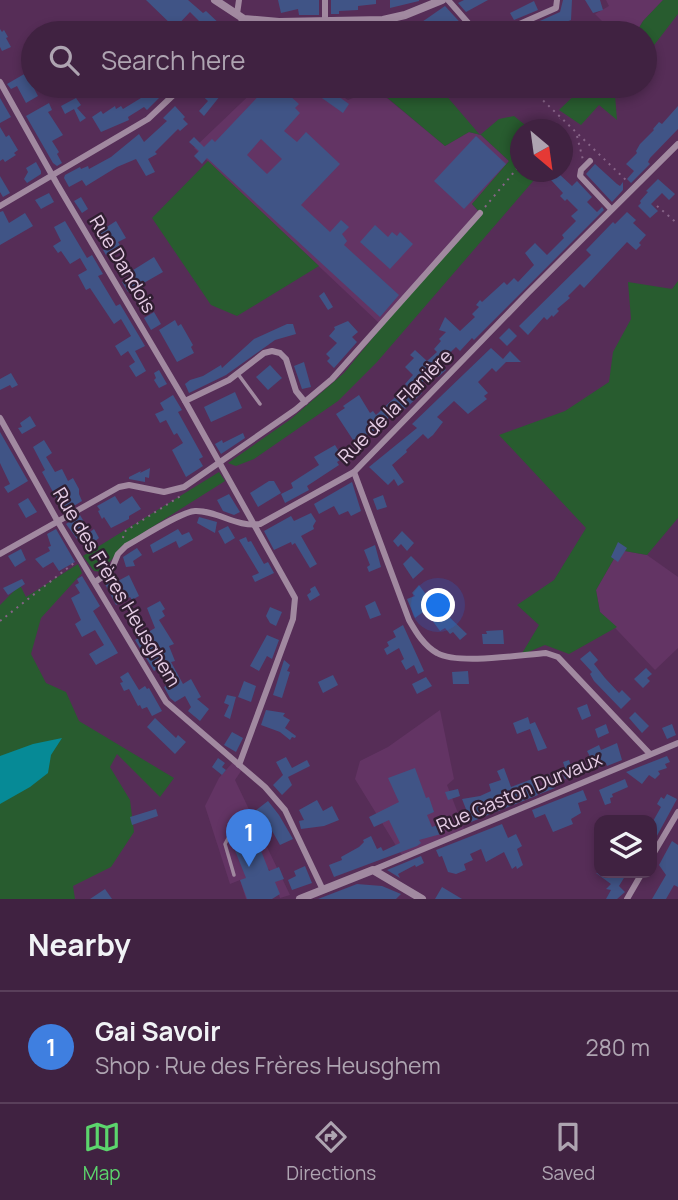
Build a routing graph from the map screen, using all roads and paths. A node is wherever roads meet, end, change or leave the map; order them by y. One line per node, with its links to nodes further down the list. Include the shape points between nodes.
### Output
1 (215, 0): 7 (street)
2 (239, 0): 7 (street)
3 (325, 0): 11 (street)
4 (442, 0): 8 (street)
5 (448, 0): 12 (street)
6 (557, 0): 13 (street, via 556,8)
7 (241, 16): 9 (street); 10 (street)
8 (383, 20): 11 (street)
9 (238, 21)
10 (273, 21)
11 (326, 21)
12 (466, 21)
13 (526, 21)
14 (0, 82): 21 (street, Rue Dandois)
15 (171, 98): 21 (street, via 148,120)
16 (540, 98): 17 (path)
17 (561, 118): 18 (path)
18 (577, 133): 20 (path, via 580,155); 23 (path)
19 (678, 144): 26 (street, Rue de la Flanière)
20 (587, 162): 26 (street, via 580,176)
21 (52, 175): 24 (street); 30 (street, Rue Dandois)
22 (510, 178): 27 (path)
23 (633, 187)
24 (0, 206)
25 (657, 206): 28 (path)
26 (611, 209): 35 (street, Rue de la Flanière)
27 (480, 214): 31 (street, via 332,379)
28 (678, 224)
29 (238, 374): 30 (street); 31 (street, via 264,353 280,353); 32 (lane)
30 (185, 401): 34 (street, Rue Dandois)
31 (305, 402): 34 (street)
32 (260, 404)
33 (0, 418): 37 (street, Rue des Frères Heusghem)
34 (218, 463): 37 (street, via 184,486 164,492 119,487); 38 (street, Rue Dandois)
35 (354, 471): 38 (street, Rue de la Flanière); 45 (street, via 409,620 432,650 450,659 546,653 558,657)
36 (186, 493): 39 (path)
37 (58, 522): 40 (street); 41 (street, Rue des Frères Heusghem)
38 (254, 525): 42 (street, via 192,512 126,546 111,571); 46 (street, Rue Dandois, via 296,605)
39 (124, 532)
40 (0, 554)
41 (80, 558): 42 (street, Rue des Frères Heusghem); 43 (path)
42 (95, 582): 46 (street, Rue des Frères Heusghem, via 166,702)
43 (0, 621)
44 (678, 743): 45 (street, Rue Gaston Durvaux)
45 (650, 754): 50 (street, Rue Gaston Durvaux)
46 (239, 765): 53 (street, Rue des Frères Heusghem, via 279,802)
47 (678, 812): 49 (street)
48 (232, 831): 51 (lane, via 225,844)
49 (657, 848)
50 (373, 870): 53 (street); 55 (street)
51 (234, 875)
52 (639, 878): 56 (street)
53 (323, 890): 54 (street)
54 (300, 899)
55 (422, 899)
56 (627, 899)

